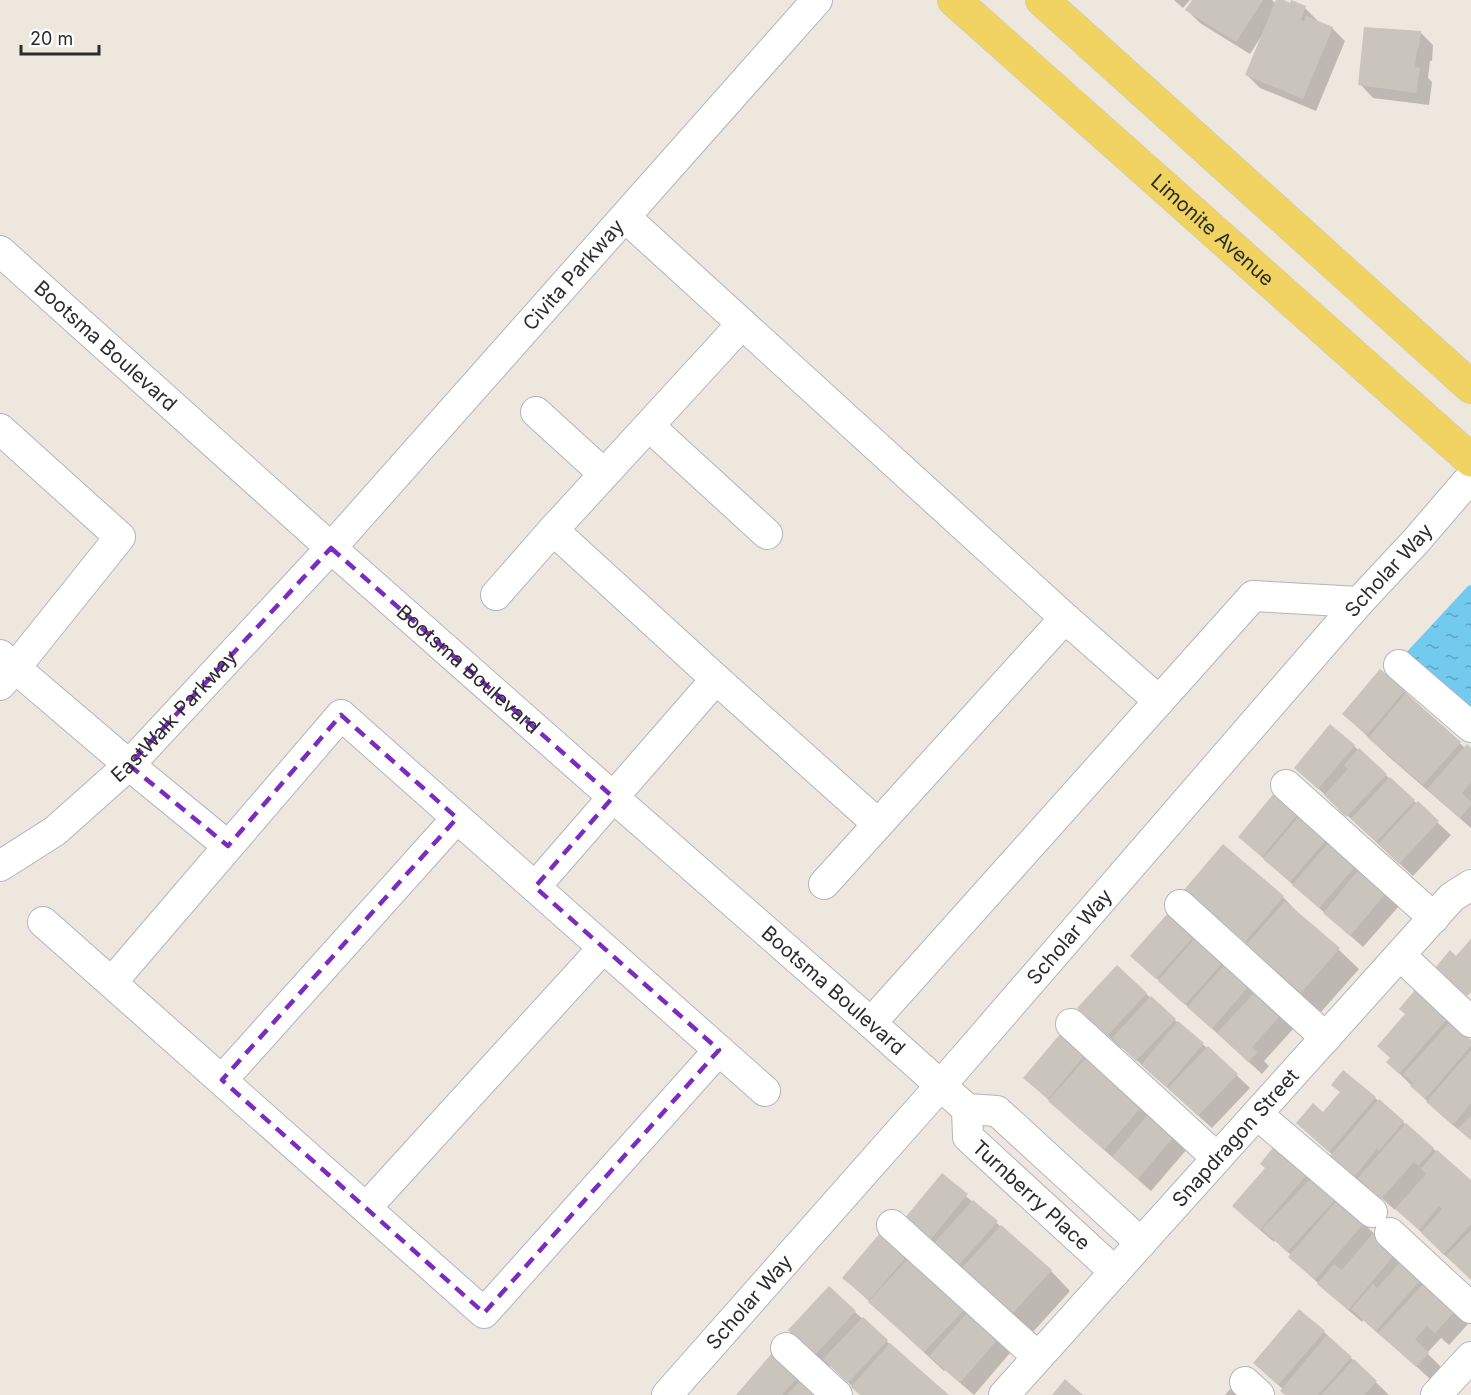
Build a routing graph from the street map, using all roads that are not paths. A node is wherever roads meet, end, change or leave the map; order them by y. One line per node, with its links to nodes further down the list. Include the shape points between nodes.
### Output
1 (817, 0): 4 (street, Civita Parkway)
2 (954, 0): 11 (main road, Limonite Avenue)
3 (1042, 0): 7 (main road)
4 (625, 217): 6 (street); 16 (street, Civita Parkway)
5 (0, 251): 16 (street, Bootsma Boulevard)
6 (742, 324): 9 (street); 19 (street)
7 (1471, 387)
8 (536, 412): 12 (street)
9 (649, 426): 12 (street); 15 (street)
10 (0, 429): 21 (street, via 120,537)
11 (1471, 460)
12 (604, 474): 14 (street)
13 (1471, 477): 18 (street, Scholar Way)
14 (553, 530): 17 (street); 22 (street)
15 (767, 534)
16 (331, 548): 25 (street, EastWalk Parkway); 27 (street, Bootsma Boulevard)
17 (496, 595)
18 (1359, 602): 23 (street, via 1253,596); 47 (street, Scholar Way)
19 (1065, 618): 23 (street); 29 (street)
20 (1399, 665): 24 (street)
21 (5, 669): 25 (street)
22 (716, 679): 27 (street); 29 (street)
23 (1159, 701): 42 (street)
24 (1471, 727)
25 (129, 765): 30 (street); 31 (street, EastWalk Parkway, via 55,831)
26 (1286, 785): 36 (street)
27 (613, 797): 34 (street); 42 (street, Bootsma Boulevard)
28 (458, 818): 30 (street, via 341,715); 34 (street); 46 (street)
29 (878, 824): 32 (street)
30 (228, 846): 40 (street)
31 (0, 866)
32 (824, 884)
33 (1471, 885): 36 (street, Snapdragon Street, via 1452,897)
34 (535, 887): 38 (street)
35 (1180, 905): 44 (street)
36 (1434, 918): 39 (street, Snapdragon Street)
37 (43, 922): 40 (street)
38 (603, 948): 45 (street); 52 (street)
39 (1400, 955): 41 (street); 44 (street, Snapdragon Street)
40 (112, 982): 46 (street)
41 (1471, 1022)
42 (871, 1023): 47 (street, Bootsma Boulevard)
43 (1071, 1024): 51 (street)
44 (1326, 1038): 50 (street, Snapdragon Street)
45 (719, 1050): 48 (street); 52 (street, via 484,1313)
46 (222, 1080): 52 (street)
47 (941, 1085): 49 (street); 60 (street, Scholar Way)
48 (765, 1091)
49 (967, 1109): 54 (street, Turnberry Place, via 997,1111); 55 (street, Turnberry Place, via 968,1137)
50 (1257, 1114): 51 (street, Snapdragon Street); 56 (street, via 1381,1222)
51 (1217, 1158): 54 (street, Snapdragon Street)
52 (366, 1208)
53 (892, 1225): 58 (street)
54 (1142, 1243): 55 (street, Snapdragon Street)
55 (1115, 1272): 58 (street, Snapdragon Street)
56 (1471, 1308)
57 (786, 1348): 61 (street)
58 (1038, 1357): 62 (street, Snapdragon Street)
59 (1468, 1367): 63 (street)
60 (667, 1395)
61 (837, 1395)
62 (1005, 1395)
63 (1436, 1395)

